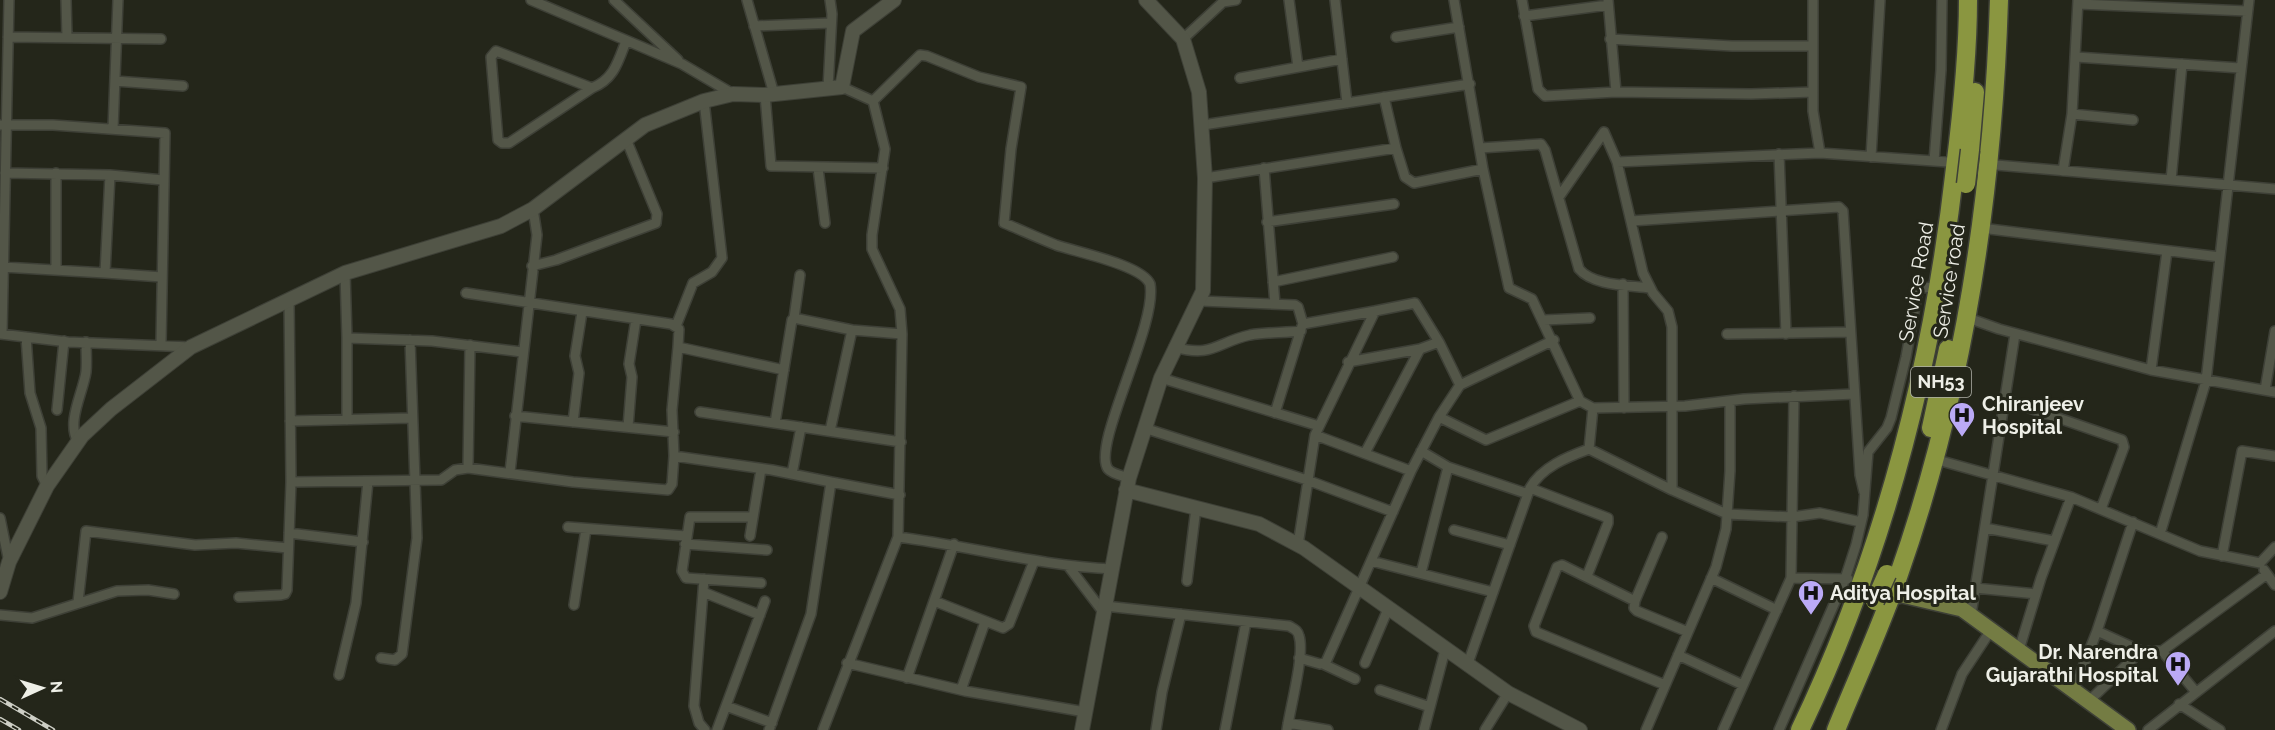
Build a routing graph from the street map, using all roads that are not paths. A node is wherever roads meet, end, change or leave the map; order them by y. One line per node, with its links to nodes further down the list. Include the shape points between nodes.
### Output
1 (9, 0): 30 (street)
2 (66, 0): 31 (street)
3 (118, 0): 32 (street)
4 (531, 0): 37 (street)
5 (614, 0): 41 (street)
6 (747, 0): 28 (street)
7 (830, 0): 27 (street)
8 (894, 0): 50 (street, via 853,31)
9 (1146, 0): 35 (street)
10 (1236, 0): 35 (street, via 1223,2)
11 (1289, 0): 43 (street)
12 (1335, 0): 40 (street)
13 (1454, 0): 29 (street)
14 (1522, 0): 26 (street)
15 (1813, 0): 38 (street)
16 (1880, 0): 69 (street)
17 (1942, 0): 70 (street)
18 (1968, 0): 71 (highway, Service Road, via 1965,75)
19 (1978, 0): 71 (highway)
20 (1988, 0): 71 (highway)
21 (1999, 0): 71 (highway, Service road)
22 (2248, 0): 25 (street)
23 (1608, 2): 26 (street); 36 (street)
24 (2078, 2): 25 (street); 39 (street)
25 (2247, 11): 44 (street)
26 (1524, 16): 51 (street, via 1540,93 1550,96)
27 (831, 23): 28 (street); 50 (street)
28 (754, 26): 54 (street)
29 (1459, 27): 33 (street); 47 (street)
30 (8, 36): 31 (street); 61 (street)
31 (67, 37): 32 (street)
32 (117, 37): 34 (street); 46 (street)
33 (1396, 37)
34 (161, 39)
35 (1184, 39): 62 (street, via 1199,92)
36 (1610, 39): 38 (street); 51 (street)
37 (626, 41): 41 (street); 49 (street, via 611,77)
38 (1812, 46): 52 (street)
39 (2076, 57): 42 (street); 59 (street)
40 (1342, 59): 43 (street); 58 (street)
41 (682, 64): 53 (street)
42 (2182, 64): 44 (street); 83 (street)
43 (1298, 68): 45 (street)
44 (2240, 68): 84 (street)
45 (1240, 78)
46 (115, 81): 48 (street); 63 (street)
47 (1470, 84): 55 (street); 66 (street)
48 (183, 86)
49 (592, 88): 49 (street, via 509,142 498,140 491,57 496,51)
50 (835, 88): 54 (street); 57 (street)
51 (1616, 92): 52 (street)
52 (1813, 92): 67 (street)
53 (733, 94): 54 (street); 56 (street)
54 (769, 95): 73 (street, via 771,166)
55 (1384, 98): 58 (street); 65 (street)
56 (704, 101): 64 (street, via 645,125); 120 (street, via 722,258 711,272 693,283)
57 (873, 101): 74 (street, via 885,149); 195 (street, via 920,55 979,77 1022,87 1004,223 1134,271 1150,284 1146,324 1110,431 1105,458 1107,468)
58 (1347, 103): 62 (street)
59 (2072, 114): 60 (street); 77 (street)
60 (2133, 120)
61 (3, 125): 63 (street); 78 (street)
62 (1203, 125): 81 (street)
63 (113, 129): 82 (street, via 165,133)
64 (626, 139): 88 (street); 97 (street, via 657,214 656,223)
65 (1395, 148): 75 (street); 76 (street, via 1406,177 1414,183)
66 (1480, 148): 76 (street); 86 (street, via 1541,144)
67 (1820, 153): 68 (street); 69 (street)
68 (1779, 154): 72 (street); 89 (street)
69 (1871, 157): 70 (street)
70 (1934, 161): 71 (street)
71 (1973, 161): 77 (street); 93 (highway, Service road); 106 (highway, Service Road, via 1950,224); 244 (highway, NH53, bridge, via 1935,369)
72 (1617, 162): 86 (street, via 1607,134 1601,134); 90 (street)
73 (818, 168): 74 (street); 92 (street)
74 (883, 168): 128 (street, via 872,249 900,309)
75 (1264, 168): 81 (street); 91 (street)
76 (1483, 169): 119 (street, via 1509,288 1532,299)
77 (2063, 171): 83 (street)
78 (5, 172): 79 (street); 98 (street)
79 (56, 173): 80 (street); 99 (street)
80 (110, 175): 82 (street); 100 (street)
81 (1205, 178): 110 (street)
82 (163, 180): 103 (street)
83 (2171, 180): 84 (street)
84 (2228, 185): 85 (street); 96 (street)
85 (2275, 189)
86 (1559, 197): 105 (street, via 1579,269 1584,275)
87 (1394, 204): 91 (street)
88 (533, 209): 97 (street, via 537,235); 101 (street, via 471,237)
89 (1781, 209): 90 (street); 123 (street, via 1833,205 1843,211); 125 (street)
90 (1631, 221): 107 (street)
91 (1267, 222): 104 (street)
92 (825, 223)
93 (1981, 228): 94 (street); 117 (highway, Service road)
94 (2167, 251): 96 (street); 146 (street)
95 (1393, 257): 104 (street)
96 (2220, 257): 148 (street)
97 (532, 266): 111 (street)
98 (3, 267): 99 (street); 127 (street)
99 (56, 270): 100 (street)
100 (105, 273): 103 (street)
101 (345, 273): 109 (street); 131 (street)
102 (800, 275): 115 (street)
103 (162, 277): 137 (street)
104 (1273, 282): 112 (street)
105 (1623, 284): 107 (street); 158 (street)
106 (1938, 287): 199 (street, via 1924,286 1917,295 1891,418 1868,452); 244 (highway, Service Road, via 1923,375 1899,466)
107 (1650, 288): 156 (street, via 1668,311 1672,327)
108 (466, 293): 111 (street)
109 (289, 300): 139 (street); 166 (street)
110 (1201, 300): 112 (street); 141 (street)
111 (527, 303): 114 (street); 143 (street)
112 (1275, 304): 121 (street, via 1298,307)
113 (1375, 311): 121 (street); 136 (street, via 1415,303); 144 (street)
114 (582, 312): 118 (street); 167 (street, via 575,356 579,373)
115 (794, 318): 122 (street); 145 (street)
116 (1590, 318): 119 (street)
117 (1968, 318): 126 (street); 182 (highway, Service road)
118 (636, 319): 120 (street); 169 (street, via 629,364 632,377)
119 (1544, 320): 133 (street)
120 (676, 326): 140 (street)
121 (1302, 328): 141 (street, via 1250,335 1216,350 1190,352); 161 (street)
122 (852, 330): 128 (street); 172 (street)
123 (1850, 332): 125 (street); 151 (street)
124 (2275, 332): 150 (street)
125 (1786, 333): 129 (street)
126 (2015, 333): 146 (street); 153 (street)
127 (1, 334): 130 (street)
128 (903, 334): 176 (street)
129 (1727, 334)
130 (26, 337): 134 (street); 196 (street, via 30,393 41,428 42,476)
131 (347, 338): 132 (street); 165 (street)
132 (410, 340): 138 (street); 164 (street)
133 (1554, 340): 149 (street); 154 (street)
134 (64, 341): 135 (street); 159 (street)
135 (87, 342): 137 (street); 175 (street, via 86,371 74,420 73,434)
136 (1439, 342): 142 (street); 149 (street)
137 (162, 344): 139 (street)
138 (470, 345): 143 (street); 184 (street)
139 (191, 346): 175 (street, via 111,409)
140 (678, 347): 145 (street); 174 (street, via 672,410)
141 (1174, 348): 147 (street)
142 (1420, 349): 144 (street); 179 (street)
143 (522, 352): 162 (street)
144 (1348, 362): 173 (street)
145 (784, 370): 168 (street)
146 (2151, 370): 148 (street)
147 (1161, 378): 161 (street); 171 (street)
148 (2206, 381): 150 (street); 216 (street)
149 (1460, 385): 163 (street)
150 (2270, 391)
151 (1854, 394): 152 (street); 199 (street)
152 (1794, 396): 155 (street); 207 (street)
153 (2006, 400): 189 (street); 203 (street, via 2122,440 2124,447)
154 (1581, 401): 157 (street); 163 (street, via 1486,440)
155 (1730, 401): 156 (street); 205 (street)
156 (1672, 407): 158 (street); 197 (street)
157 (1593, 408): 158 (street); 177 (street)
158 (1624, 408)
159 (57, 410)
160 (700, 412): 168 (street)
161 (1275, 413): 173 (street)
162 (515, 416): 167 (street); 187 (street)
163 (1439, 417): 178 (street)
164 (411, 418): 165 (street); 192 (street)
165 (347, 420): 166 (street)
166 (290, 421): 193 (street)
167 (573, 422): 169 (street)
168 (775, 423): 170 (street)
169 (628, 427): 174 (street)
170 (801, 427): 172 (street); 188 (street)
171 (1144, 428): 190 (street); 195 (street)
172 (831, 431): 176 (street)
173 (1317, 431): 179 (street); 190 (street)
174 (674, 432): 180 (street)
175 (78, 442): 196 (street)
176 (901, 442): 200 (street)
177 (1589, 449): 197 (street); 198 (street, via 1562,459 1534,481)
178 (1421, 451): 183 (street); 186 (street)
179 (1365, 453): 186 (street)
180 (674, 456): 185 (street); 187 (street, via 672,484 668,489 573,482)
181 (2275, 456): 229 (street, via 2242,451)
182 (1934, 459): 189 (street); 244 (highway, Service road)
183 (1448, 467): 198 (street); 236 (street)
184 (468, 468): 187 (street); 192 (street, via 455,470 441,480)
185 (761, 469): 188 (street); 206 (street)
186 (1411, 471): 204 (street)
187 (510, 472)
188 (792, 474): 194 (street)
189 (1994, 476): 201 (street); 212 (street)
190 (1306, 480): 204 (street); 224 (street)
191 (368, 481): 192 (street); 193 (street); 222 (street)
192 (414, 481): 277 (street, via 417,538 402,654 395,660)
193 (291, 482): 215 (street)
194 (831, 482): 200 (street); 299 (street, via 811,614)
195 (1128, 484): 202 (street); 235 (street)
196 (47, 486): 232 (street)
197 (1672, 490): 205 (street)
198 (1529, 491): 225 (street); 238 (street, via 1608,518)
199 (1864, 492): 209 (street)
200 (900, 495): 218 (street)
201 (2071, 497): 203 (street); 221 (street)
202 (1196, 508): 224 (street, via 1259,524); 242 (street)
203 (2101, 509): 210 (street)
204 (1393, 512): 231 (street)
205 (1727, 514): 207 (street); 239 (street)
206 (753, 517): 217 (street); 220 (street, via 694,515 688,521)
207 (1792, 517): 209 (street, via 1820,513); 240 (street)
208 (0, 518): 232 (street)
209 (1861, 522): 244 (street)
210 (2133, 522): 216 (street); 269 (street)
211 (568, 527): 213 (street)
212 (1985, 528): 221 (street); 247 (street)
213 (586, 529): 220 (street); 258 (street)
214 (1454, 530): 225 (street)
215 (289, 533): 222 (street); 226 (street)
216 (2160, 534): 229 (street)
217 (750, 536)
218 (898, 537): 223 (street); 279 (street)
219 (1662, 537): 256 (street)
220 (685, 540): 228 (street); 241 (street, via 683,575)
221 (2054, 541): 252 (street)
222 (363, 542): 283 (street, via 350,637)
223 (954, 544): 230 (street); 255 (street)
224 (1298, 545): 246 (street)
225 (1510, 545): 250 (street)
226 (288, 548): 253 (street, via 285,594); 257 (street, via 236,543 195,545 86,531)
227 (2275, 548): 233 (street)
228 (767, 550)
229 (2222, 556): 233 (street)
230 (1035, 561): 234 (street); 266 (street, via 1009,624 1003,628)
231 (1371, 561): 236 (street); 246 (street)
232 (9, 562): 248 (street)
233 (2260, 563): 237 (street)
234 (1069, 567): 235 (street); 260 (street)
235 (1113, 569): 260 (street)
236 (1420, 573): 250 (street)
237 (2267, 574): 245 (street); 275 (street)
238 (1587, 576): 256 (street); 286 (street, via 1562,565 1557,567 1534,627 1536,633)
239 (1711, 578): 261 (street); 271 (street)
240 (1791, 578): 244 (street); 261 (street)
241 (704, 579): 243 (street); 249 (street)
242 (1187, 581)
243 (761, 583)
244 (1875, 585): 265 (main road, via 1962,609); 312 (street); 313 (highway, Service Road); 314 (highway, NH53); 315 (highway, NH53); 316 (highway, Service road)
245 (2275, 585)
246 (1359, 588): 259 (street); 281 (street)
247 (1975, 588): 252 (street); 265 (street)
248 (0, 592)
249 (703, 592): 264 (street); 301 (street, via 694,706)
250 (1493, 592): 282 (street)
251 (174, 594): 257 (street, via 117,591)
252 (2036, 594): 273 (street)
253 (239, 597)
254 (765, 601): 264 (street)
255 (934, 601): 266 (street); 284 (street)
256 (1635, 601): 271 (street, via 1637,611)
257 (78, 602): 263 (street, via 32,618)
258 (574, 605)
259 (1388, 609): 272 (street); 280 (street)
260 (1105, 610): 262 (street); 297 (street)
261 (1777, 610): 287 (street)
262 (1180, 614): 267 (street); 305 (street)
263 (0, 615)
264 (760, 615): 295 (street)
265 (1971, 615): 268 (main road)
266 (986, 622): 288 (street)
267 (1246, 622): 278 (street, via 1296,630 1300,636); 306 (street)
268 (1991, 630): 273 (main road); 317 (street, via 1962,674)
269 (2097, 631): 274 (street); 290 (street)
270 (2275, 631): 291 (street)
271 (1688, 632): 276 (street)
272 (1445, 650): 282 (street); 296 (street)
273 (2019, 650): 290 (main road)
274 (2141, 651): 275 (street); 293 (street)
275 (2162, 651): 291 (street)
276 (1678, 655): 286 (street); 287 (street)
277 (381, 658)
278 (1299, 658): 281 (street); 298 (street)
279 (847, 663): 284 (street); 303 (street)
280 (1365, 663)
281 (1323, 664): 285 (street)
282 (1467, 666): 292 (street)
283 (339, 675)
284 (907, 678): 288 (street)
285 (1355, 679)
286 (1665, 685): 310 (street)
287 (1743, 685): 311 (street)
288 (961, 690): 297 (street)
289 (1380, 690): 296 (street)
290 (2074, 690): 293 (main road)
291 (2195, 691): 294 (street)
292 (1508, 693): 300 (street); 309 (street)
293 (2089, 701): 318 (main road)
294 (2179, 704): 319 (street); 320 (street)
295 (726, 706): 299 (street); 302 (street)
296 (1430, 707): 308 (street)
297 (1085, 712): 304 (street)
298 (1288, 726): 307 (street)
299 (770, 727)
300 (1574, 729)
301 (705, 730)
302 (717, 730)
303 (823, 730)
304 (1082, 730)
305 (1156, 730)
306 (1226, 730)
307 (1328, 730)
308 (1424, 730)
309 (1485, 730)
310 (1646, 730)
311 (1723, 730)
312 (1779, 730)
313 (1800, 730)
314 (1812, 730)
315 (1826, 730)
316 (1836, 730)
317 (1941, 730)
318 (2128, 730)
319 (2148, 730)
320 (2220, 730)

